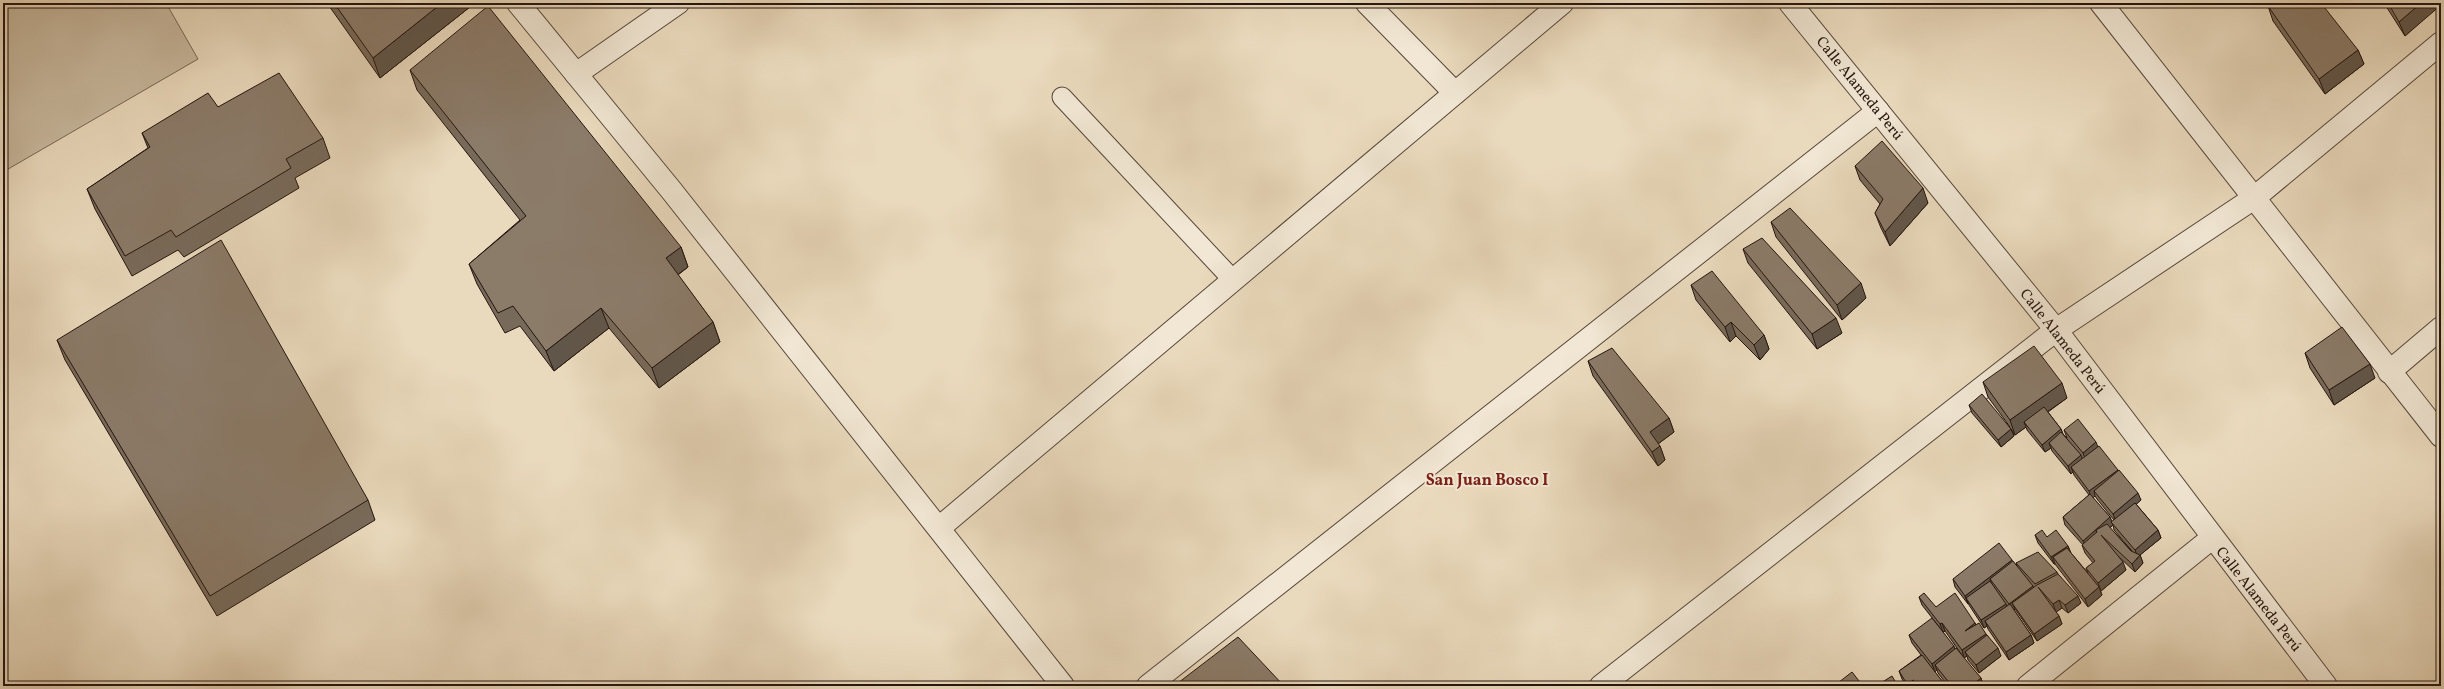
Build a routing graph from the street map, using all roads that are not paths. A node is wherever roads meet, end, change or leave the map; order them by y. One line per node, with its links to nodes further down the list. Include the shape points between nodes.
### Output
1 (518, 3): 8 (street)
2 (678, 3): 8 (street)
3 (1367, 3): 9 (street)
4 (1562, 3): 9 (street)
5 (1790, 3): 11 (street, Calle Alameda Perú)
6 (2101, 3): 12 (street)
7 (2441, 43): 12 (street)
8 (576, 74): 18 (street)
9 (1455, 93): 13 (street)
10 (1062, 97): 13 (lane)
11 (1878, 111): 15 (street, Calle Alameda Perú); 21 (street)
12 (2254, 198): 15 (street); 16 (street)
13 (1233, 280): 18 (street)
14 (2441, 328): 16 (street)
15 (2056, 330): 19 (street, Calle Alameda Perú); 22 (street)
16 (2389, 372): 17 (street)
17 (2441, 436)
18 (939, 528): 20 (street)
19 (2212, 538): 23 (street); 24 (street, Calle Alameda Perú)
20 (1063, 686)
21 (1148, 686)
22 (1601, 686)
23 (2028, 686)
24 (2326, 686)

